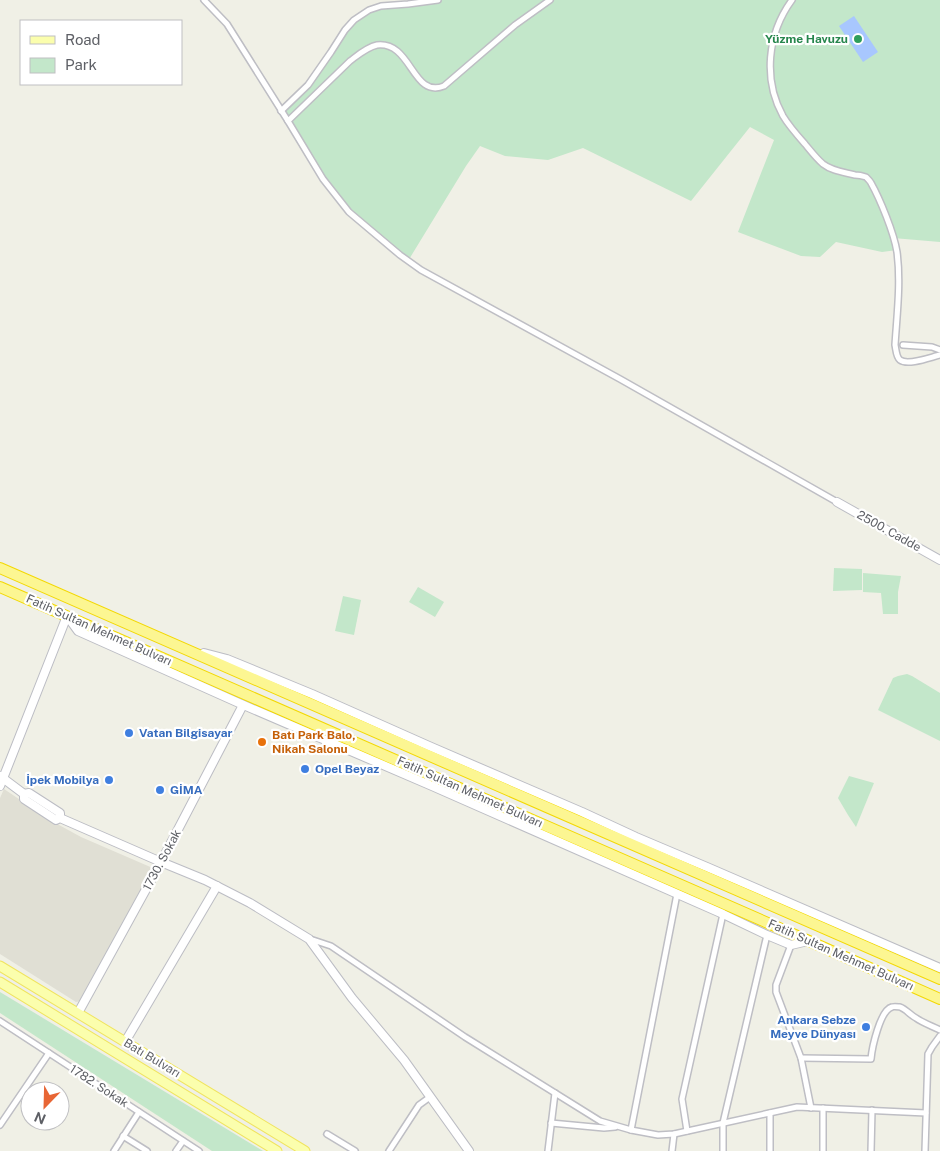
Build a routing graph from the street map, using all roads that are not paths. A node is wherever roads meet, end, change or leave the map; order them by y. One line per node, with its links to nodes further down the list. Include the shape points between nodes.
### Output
1 (204, 0): 5 (street, via 227,24)
2 (438, 0): 5 (street, via 381,6 354,20 308,85)
3 (550, 0): 6 (street, via 515,25 444,86 430,89 424,86 398,52 377,45 350,61)
4 (792, 0): 9 (street, via 775,33 770,59 773,87 783,116 822,163 833,170 867,177 871,183 897,250 897,355 907,362)
5 (280, 110): 6 (street)
6 (288, 120): 10 (street, via 323,179 349,212 421,270)
7 (903, 345): 8 (street)
8 (940, 350)
9 (940, 355)
10 (837, 502): 11 (street, 2500. Cadde)
11 (940, 560)
12 (0, 568): 15 (highway, Fatih Sultan Mehmet Bulvarı)
13 (0, 587): 14 (highway, Fatih Sultan Mehmet Bulvarı)
14 (67, 616): 16 (highway, Fatih Sultan Mehmet Bulvarı); 17 (street, via 78,631); 19 (street)
15 (179, 647): 29 (street, via 227,660 312,694); 30 (highway, Fatih Sultan Mehmet Bulvarı)
16 (259, 700): 18 (street); 26 (highway, Fatih Sultan Mehmet Bulvarı)
17 (243, 705): 18 (street); 20 (street, 1730. Sokak)
18 (293, 726): 22 (street)
19 (1, 780): 20 (street, via 56,820 60,818)
20 (162, 862): 21 (street); 33 (street, 1730. Sokak)
21 (218, 886): 25 (street); 37 (street)
22 (677, 894): 23 (street); 52 (street)
23 (723, 914): 24 (street); 53 (street, via 682,1099)
24 (767, 935): 27 (street); 49 (street)
25 (309, 939): 40 (street, via 331,946); 41 (street)
26 (809, 941): 27 (street); 32 (highway, Fatih Sultan Mehmet Bulvarı)
27 (791, 945): 39 (street, via 776,992)
28 (0, 966): 33 (main road, Batı Bulvarı)
29 (940, 968)
30 (940, 979)
31 (0, 982): 62 (main road, Batı Bulvarı)
32 (940, 999)
33 (78, 1013): 37 (main road, Batı Bulvarı)
34 (0, 1021): 38 (street, 1782. Sokak)
35 (940, 1030): 39 (street, via 906,1010 892,1006 886,1010 879,1025 871,1059)
36 (940, 1036): 47 (street, via 928,1054)
37 (125, 1042): 63 (main road, Batı Bulvarı)
38 (49, 1052): 45 (street, 1782. Sokak); 50 (street)
39 (801, 1058): 42 (street)
40 (555, 1094): 48 (street); 51 (street, via 600,1122)
41 (430, 1097): 65 (street, via 419,1105); 66 (street)
42 (811, 1108): 43 (street); 46 (street, via 797,1107)
43 (823, 1108): 44 (street); 71 (street)
44 (872, 1110): 47 (street); 72 (street)
45 (139, 1112): 56 (street); 57 (street, 1782. Sokak)
46 (770, 1113): 49 (street); 70 (street)
47 (926, 1113): 73 (street)
48 (551, 1123): 51 (street); 67 (street)
49 (724, 1123): 53 (street); 69 (street)
50 (0, 1125)
51 (618, 1127): 52 (street)
52 (631, 1130): 55 (street)
53 (687, 1131): 55 (street)
54 (327, 1134): 64 (street)
55 (674, 1134): 68 (street)
56 (123, 1136): 58 (street); 59 (street)
57 (183, 1141): 60 (street); 61 (street, 1782. Sokak)
58 (114, 1151)
59 (147, 1151)
60 (176, 1151)
61 (199, 1151)
62 (277, 1151)
63 (305, 1151)
64 (355, 1151)
65 (389, 1151)
66 (469, 1151)
67 (548, 1151)
68 (672, 1151)
69 (723, 1151)
70 (770, 1151)
71 (824, 1151)
72 (871, 1151)
73 (925, 1151)

